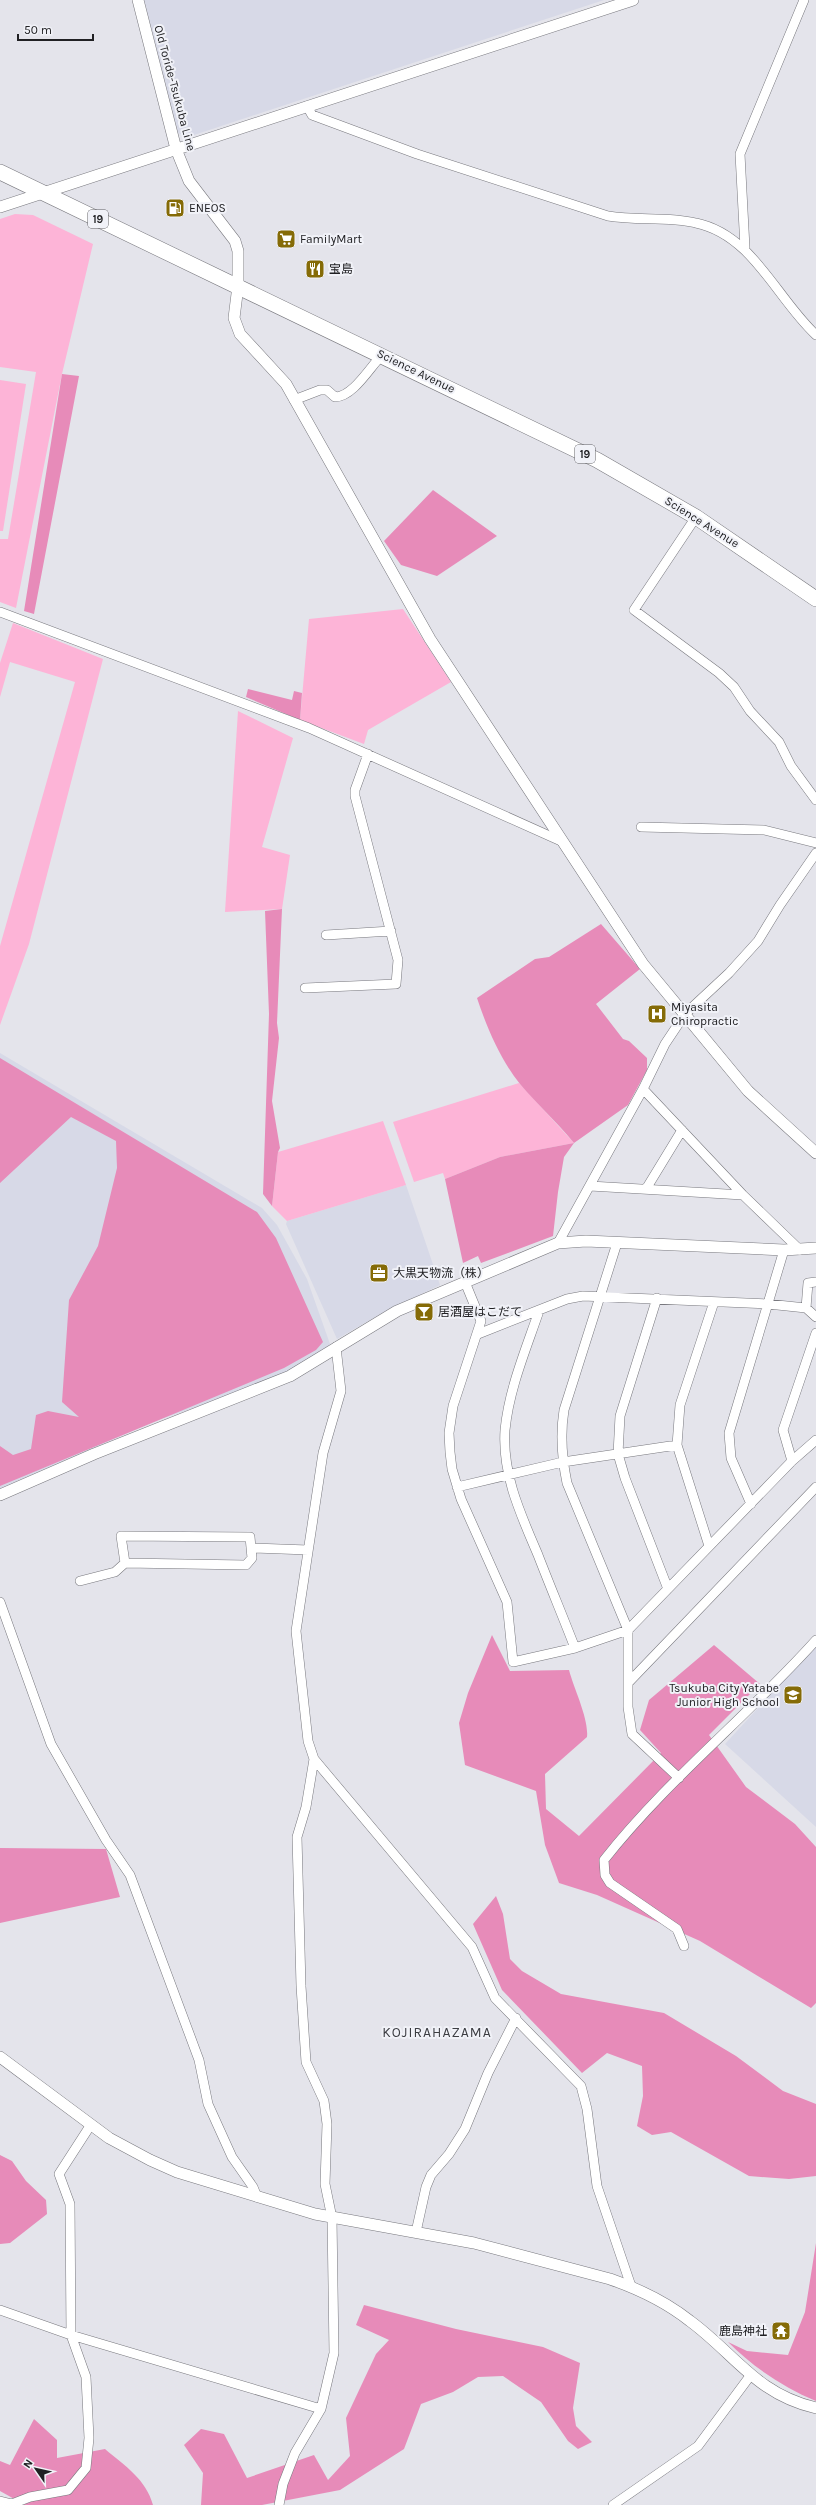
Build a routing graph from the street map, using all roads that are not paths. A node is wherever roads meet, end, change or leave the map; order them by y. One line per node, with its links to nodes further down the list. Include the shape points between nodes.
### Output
1 (138, 0): 5 (street, Old Toride-Tsukuba Line)
2 (633, 0): 4 (street)
3 (804, 0): 9 (street, via 740,154)
4 (307, 106): 5 (street); 9 (street, via 312,115 417,154 628,220 695,222 728,235)
5 (176, 149): 7 (street); 10 (street, Old Toride-Tsukuba Line, via 189,181 235,241 238,252)
6 (0, 172): 7 (main road, Science Avenue / 19)
7 (42, 192): 8 (street); 10 (main road, Science Avenue / 19)
8 (0, 208)
9 (745, 248): 11 (street, via 797,318)
10 (238, 286): 12 (main road, Science Avenue / 19); 13 (street, Old Toride-Tsukuba Line, via 234,318 240,334 286,384)
11 (816, 335)
12 (382, 354): 13 (street, via 342,397 335,397 327,390 320,390); 14 (main road, Science Avenue / 19, via 597,460)
13 (294, 400): 20 (street, Old Toride-Tsukuba Line, via 430,640)
14 (696, 517): 15 (main road, Science Avenue / 19); 18 (street, via 634,610 734,687 750,712 779,742 791,766)
15 (816, 599)
16 (0, 612): 17 (street, via 236,699)
17 (368, 754): 20 (street); 24 (street, via 355,796)
18 (816, 800)
19 (641, 827): 21 (street, via 764,830)
20 (562, 842): 27 (street, Old Toride-Tsukuba Line, via 643,964)
21 (816, 843)
22 (816, 853): 23 (street)
23 (813, 865): 27 (street, via 780,905 758,941 729,973)
24 (391, 932): 25 (street); 26 (street, via 398,960 396,984)
25 (326, 935)
26 (305, 988)
27 (685, 1014): 28 (street, via 665,1044); 30 (street, Old Toride-Tsukuba Line, via 748,1091)
28 (643, 1089): 29 (street); 31 (street)
29 (682, 1130): 32 (street); 33 (street)
30 (816, 1153)
31 (590, 1186): 32 (street); 34 (street)
32 (646, 1189): 33 (street)
33 (743, 1195): 38 (street)
34 (558, 1243): 35 (street); 39 (street)
35 (617, 1243): 37 (street); 41 (street)
36 (816, 1248): 38 (street)
37 (784, 1250): 38 (street); 44 (street)
38 (800, 1250)
39 (465, 1282): 49 (street, via 481,1321); 50 (street, via 397,1311)
40 (816, 1282): 45 (street, via 808,1283)
41 (601, 1295): 42 (street); 46 (street, via 567,1299); 55 (street, via 564,1410 561,1429)
42 (657, 1298): 43 (street); 53 (street, via 620,1416)
43 (714, 1302): 44 (street); 52 (street, via 680,1405)
44 (768, 1304): 45 (street); 60 (street, via 729,1433 731,1458)
45 (806, 1308): 47 (street)
46 (539, 1311): 49 (street); 56 (street, via 515,1384 507,1419 505,1452)
47 (816, 1317)
48 (816, 1333): 54 (street, via 783,1430)
49 (478, 1334): 57 (street, via 453,1406 449,1433 452,1469)
50 (336, 1347): 59 (street, via 290,1376 94,1454); 63 (street, via 341,1391 323,1453)
51 (816, 1440): 54 (street)
52 (677, 1445): 53 (street); 61 (street)
53 (618, 1454): 55 (street); 66 (street, via 624,1478)
54 (792, 1461): 60 (street)
55 (563, 1462): 56 (street); 68 (street, via 567,1484)
56 (508, 1475): 57 (street); 70 (street, via 516,1501)
57 (457, 1487): 70 (street, via 508,1602 513,1662)
58 (816, 1487): 71 (street)
59 (0, 1495)
60 (751, 1504): 61 (street)
61 (709, 1546): 66 (street)
62 (252, 1548): 63 (street); 64 (street, via 252,1558 246,1565); 64 (street, via 250,1537 121,1536)
63 (308, 1550): 72 (street, via 296,1631 308,1741)
64 (125, 1563): 65 (street, via 115,1572)
65 (80, 1581)
66 (668, 1589): 68 (street)
67 (0, 1602): 78 (street, via 51,1744 106,1840 130,1875 199,2060 208,2104 232,2157)
68 (628, 1630): 70 (street); 71 (street)
69 (816, 1640): 73 (street, via 781,1680)
70 (576, 1648)
71 (629, 1682): 73 (street, via 629,1723 632,1734)
72 (314, 1759): 75 (street, via 472,1947 495,1998); 79 (street, via 306,1807 297,1837 301,1986 306,2062 324,2101 327,2118 324,2184)
73 (679, 1778): 74 (street, via 620,1839 604,1860 605,1875 610,1883 677,1928)
74 (684, 1946)
75 (516, 2018): 80 (street, via 488,2073 465,2129 431,2175); 81 (street, via 581,2086 587,2109 597,2186)
76 (0, 2057): 77 (street)
77 (90, 2126): 78 (street, via 129,2150 163,2166); 83 (street, via 59,2174 70,2204)
78 (257, 2197): 79 (street)
79 (332, 2218): 80 (street); 86 (street, via 334,2353)
80 (416, 2232): 81 (street, via 474,2243)
81 (631, 2286): 84 (street, via 690,2321)
82 (0, 2310): 83 (street)
83 (71, 2335): 86 (street); 87 (street, via 86,2377 89,2438 86,2468 68,2490 30,2497 12,2504)
84 (750, 2376): 85 (street, via 784,2396); 89 (street, via 698,2446)
85 (816, 2408)
86 (321, 2409): 88 (street, via 295,2453 283,2484)
87 (0, 2502)
88 (279, 2505)
89 (613, 2505)

